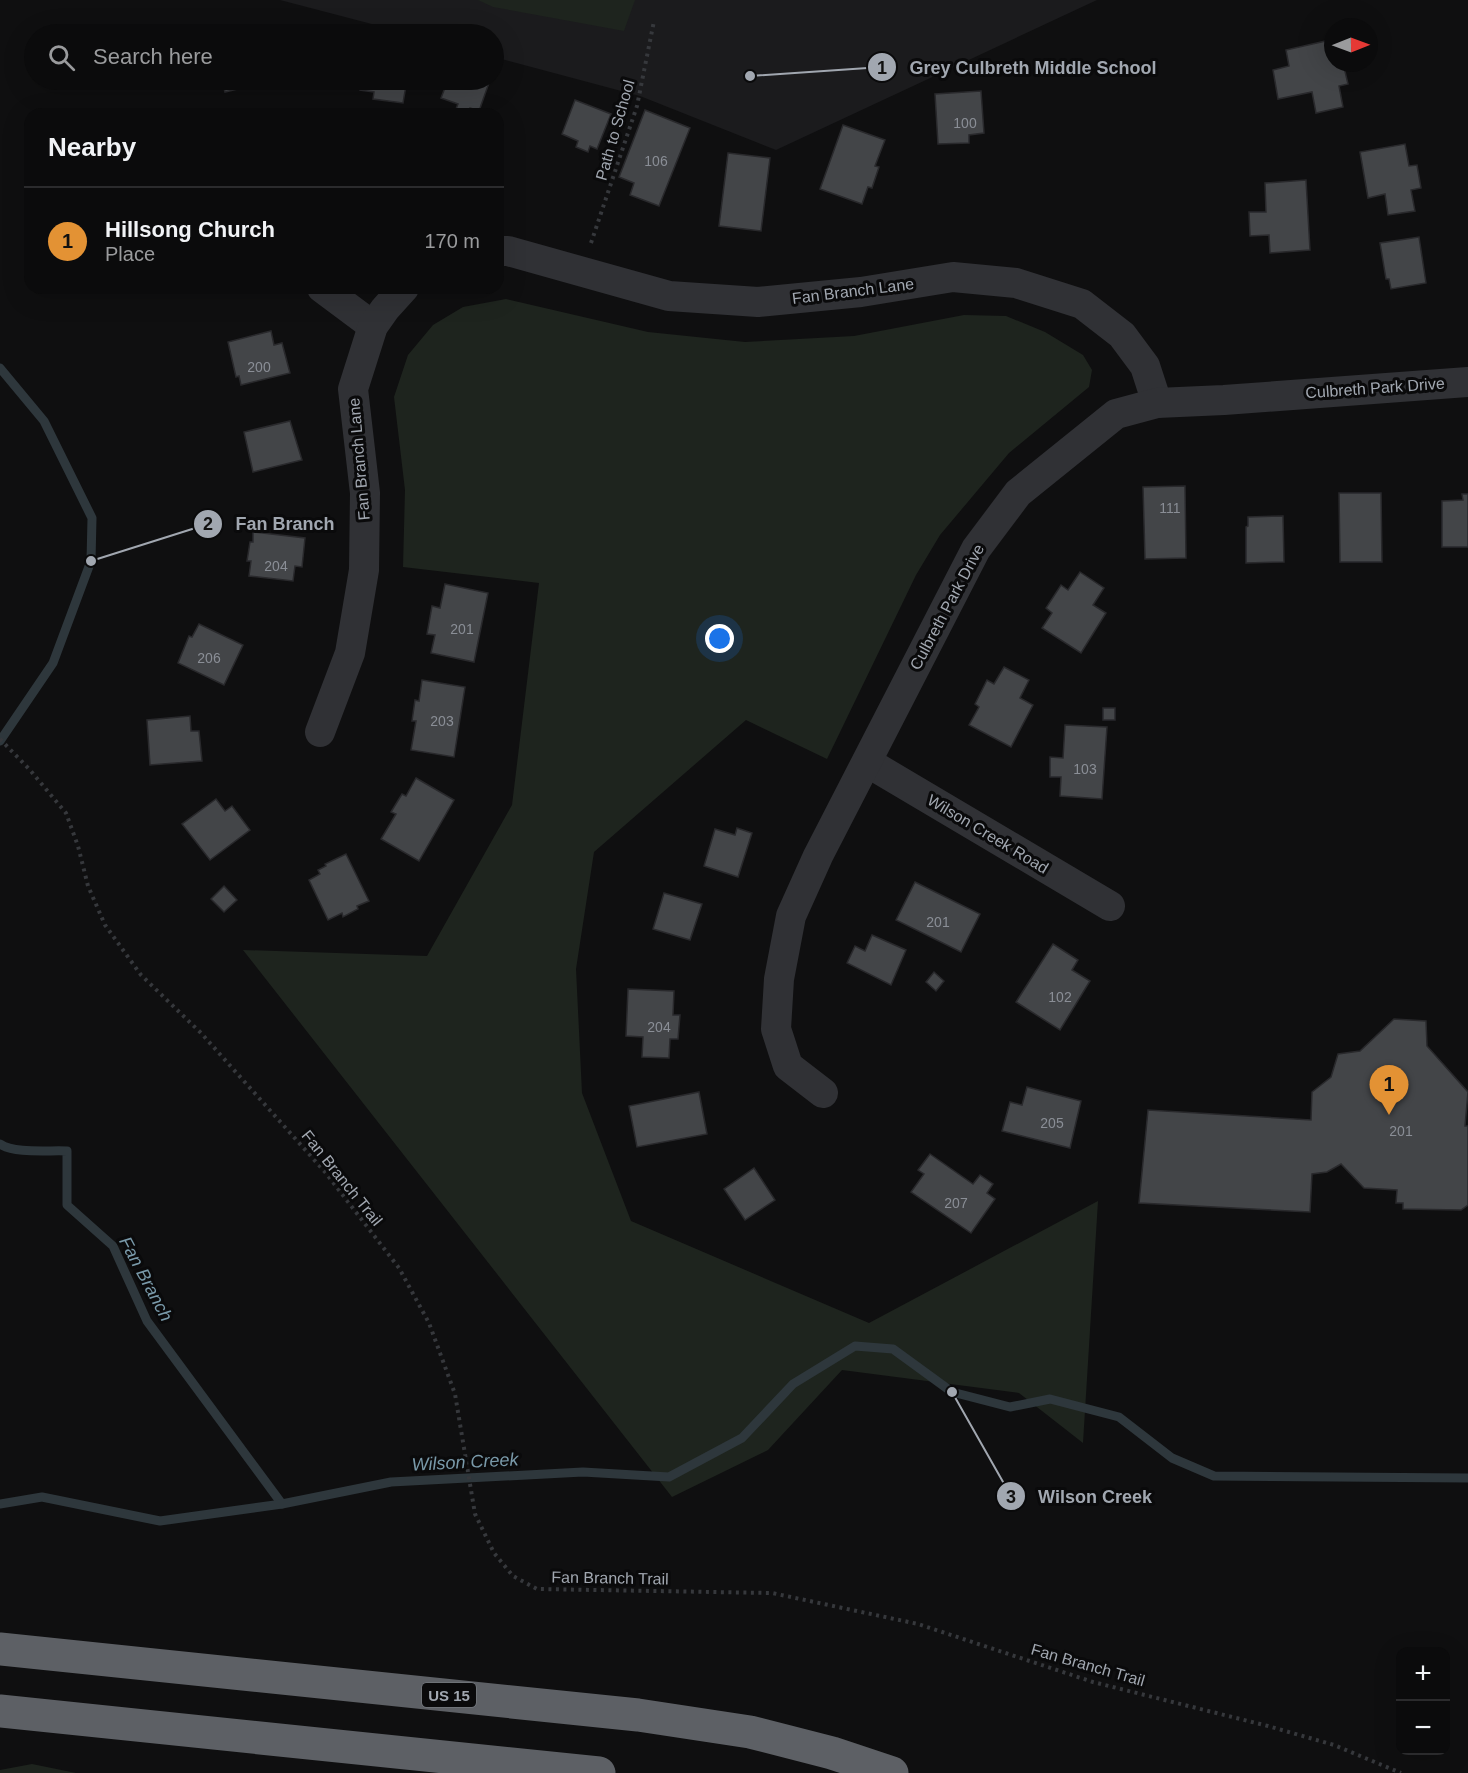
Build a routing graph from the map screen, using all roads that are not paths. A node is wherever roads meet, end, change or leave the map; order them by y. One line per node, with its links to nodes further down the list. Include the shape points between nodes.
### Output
1 (504, 251): 6 (street, Fan Branch Lane, via 669,296 758,302 861,292 953,276 1016,283 1082,304 1122,335 1144,366)
2 (330, 294): 4 (street)
3 (399, 294): 4 (street, Fan Branch Lane)
4 (373, 326): 7 (street, Fan Branch Lane, via 352,389 365,494 364,570 350,653)
5 (1468, 382): 6 (street, Culbreth Park Drive)
6 (1157, 403): 8 (street, Culbreth Park Drive, via 1116,414 1018,493 976,549)
7 (320, 732)
8 (867, 762): 9 (street, Wilson Creek Road); 10 (street, Culbreth Park Drive, via 791,916 779,979 776,1029 788,1066)
9 (1110, 906)
10 (823, 1093)
11 (0, 1649): 14 (highway, US 15, via 638,1715 750,1732)
12 (0, 1712): 13 (highway)
13 (599, 1773)
14 (892, 1773)

